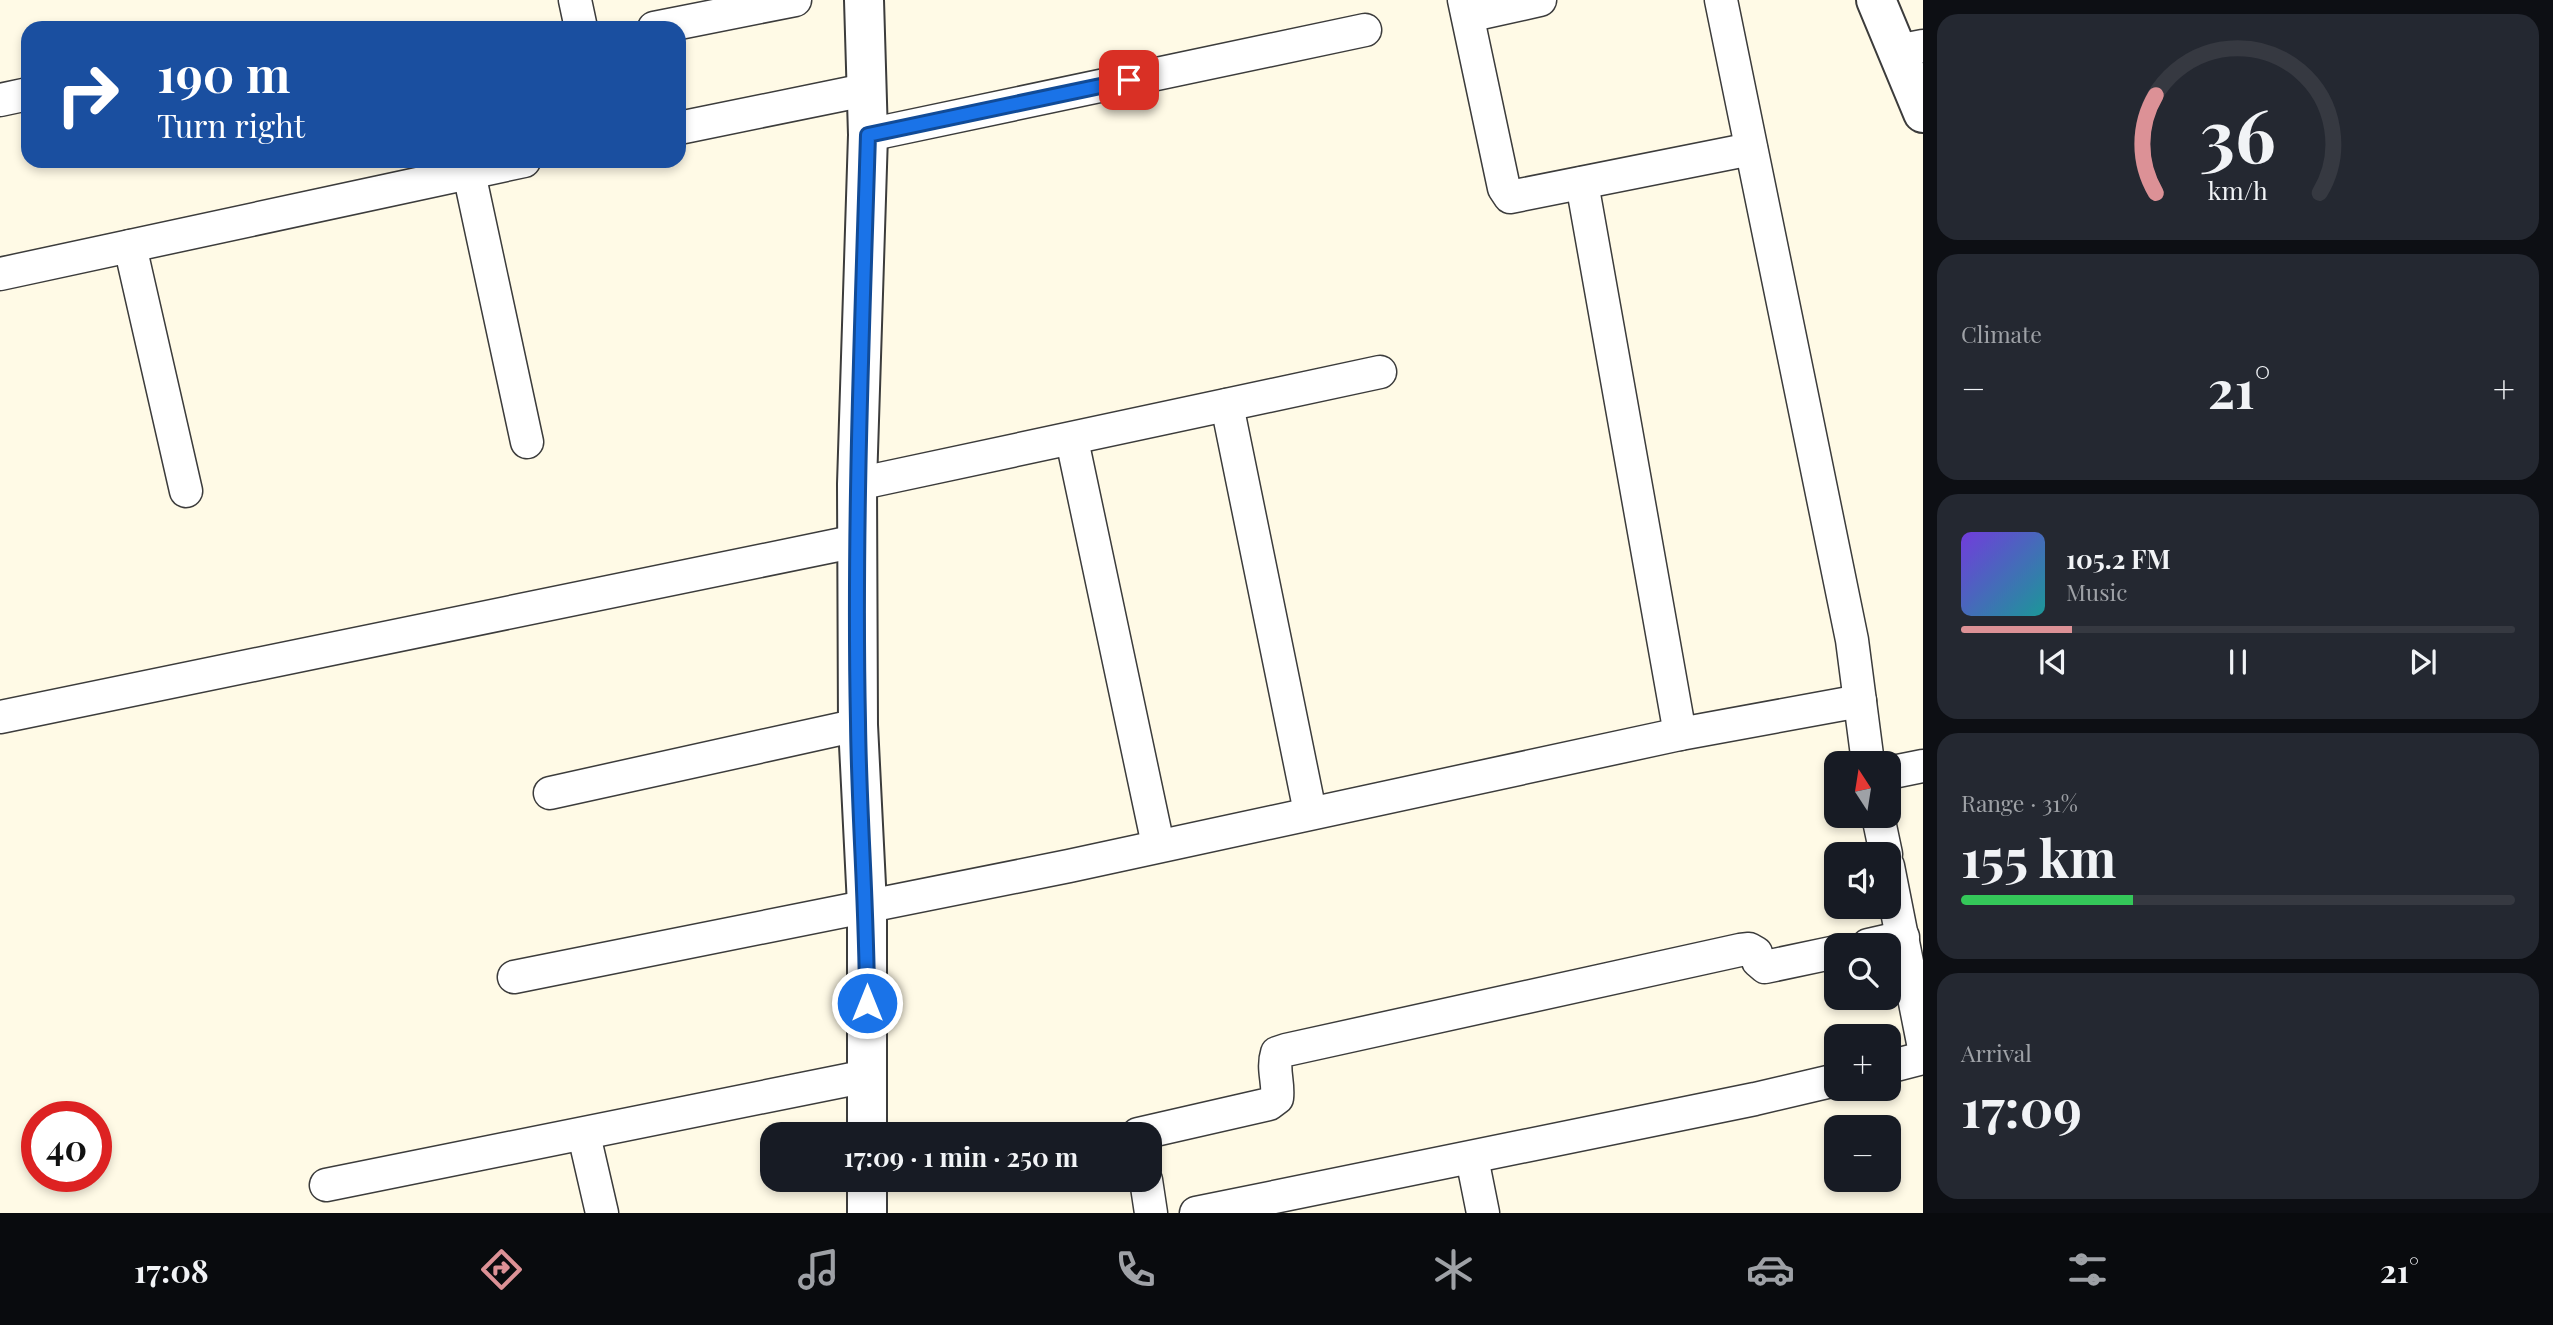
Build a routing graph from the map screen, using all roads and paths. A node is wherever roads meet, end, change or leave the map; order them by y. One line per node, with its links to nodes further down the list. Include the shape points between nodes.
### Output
1 (575, 0): 8 (street)
2 (795, 0): 9 (street)
3 (864, 0): 12 (street)
4 (1540, 0): 7 (street)
5 (1721, 0): 18 (street)
6 (1876, 0): 11 (street)
7 (1466, 8): 21 (street, via 1504,188 1510,197)
8 (580, 21)
9 (686, 22)
10 (1365, 30): 17 (street)
11 (1910, 48): 15 (street)
12 (865, 90): 16 (street); 17 (street)
13 (21, 96): 14 (street)
14 (0, 100)
15 (1923, 114)
16 (686, 127)
17 (868, 135): 28 (street)
18 (1751, 149): 21 (street); 31 (street, via 1852,640)
19 (492, 168): 20 (street)
20 (469, 173): 22 (street); 27 (street)
21 (1583, 183): 34 (street)
22 (130, 246): 23 (street); 29 (street)
23 (0, 274)
24 (1380, 372): 25 (street)
25 (1227, 405): 26 (street); 39 (street)
26 (1072, 440): 28 (street); 40 (street)
27 (527, 442)
28 (857, 484): 30 (street)
29 (186, 491)
30 (858, 541): 32 (street); 33 (street)
31 (1860, 701): 34 (street); 35 (street)
32 (0, 717)
33 (858, 725): 38 (street); 41 (street)
34 (1680, 734): 39 (street)
35 (1866, 751)
36 (1923, 766): 37 (street)
37 (1901, 771)
38 (550, 793)
39 (1310, 812): 40 (street)
40 (1158, 845): 41 (street)
41 (867, 905): 45 (street); 49 (street)
42 (1899, 919): 43 (street)
43 (1903, 937): 46 (street)
44 (1824, 955): 52 (street, via 1765,967 1756,953 1740,950 1286,1050 1277,1053 1273,1064 1277,1098 1269,1104)
45 (514, 977)
46 (1923, 1043)
47 (1923, 1058): 48 (street)
48 (1901, 1064)
49 (867, 1076): 51 (street); 53 (street)
50 (1824, 1083): 54 (street)
51 (867, 1122)
52 (1162, 1129)
53 (584, 1135): 55 (street); 58 (street)
54 (1472, 1158): 61 (street); 62 (street)
55 (326, 1185)
56 (867, 1192): 59 (street)
57 (1148, 1192): 60 (street)
58 (601, 1213)
59 (867, 1213)
60 (1152, 1213)
61 (1196, 1213)
62 (1483, 1213)

